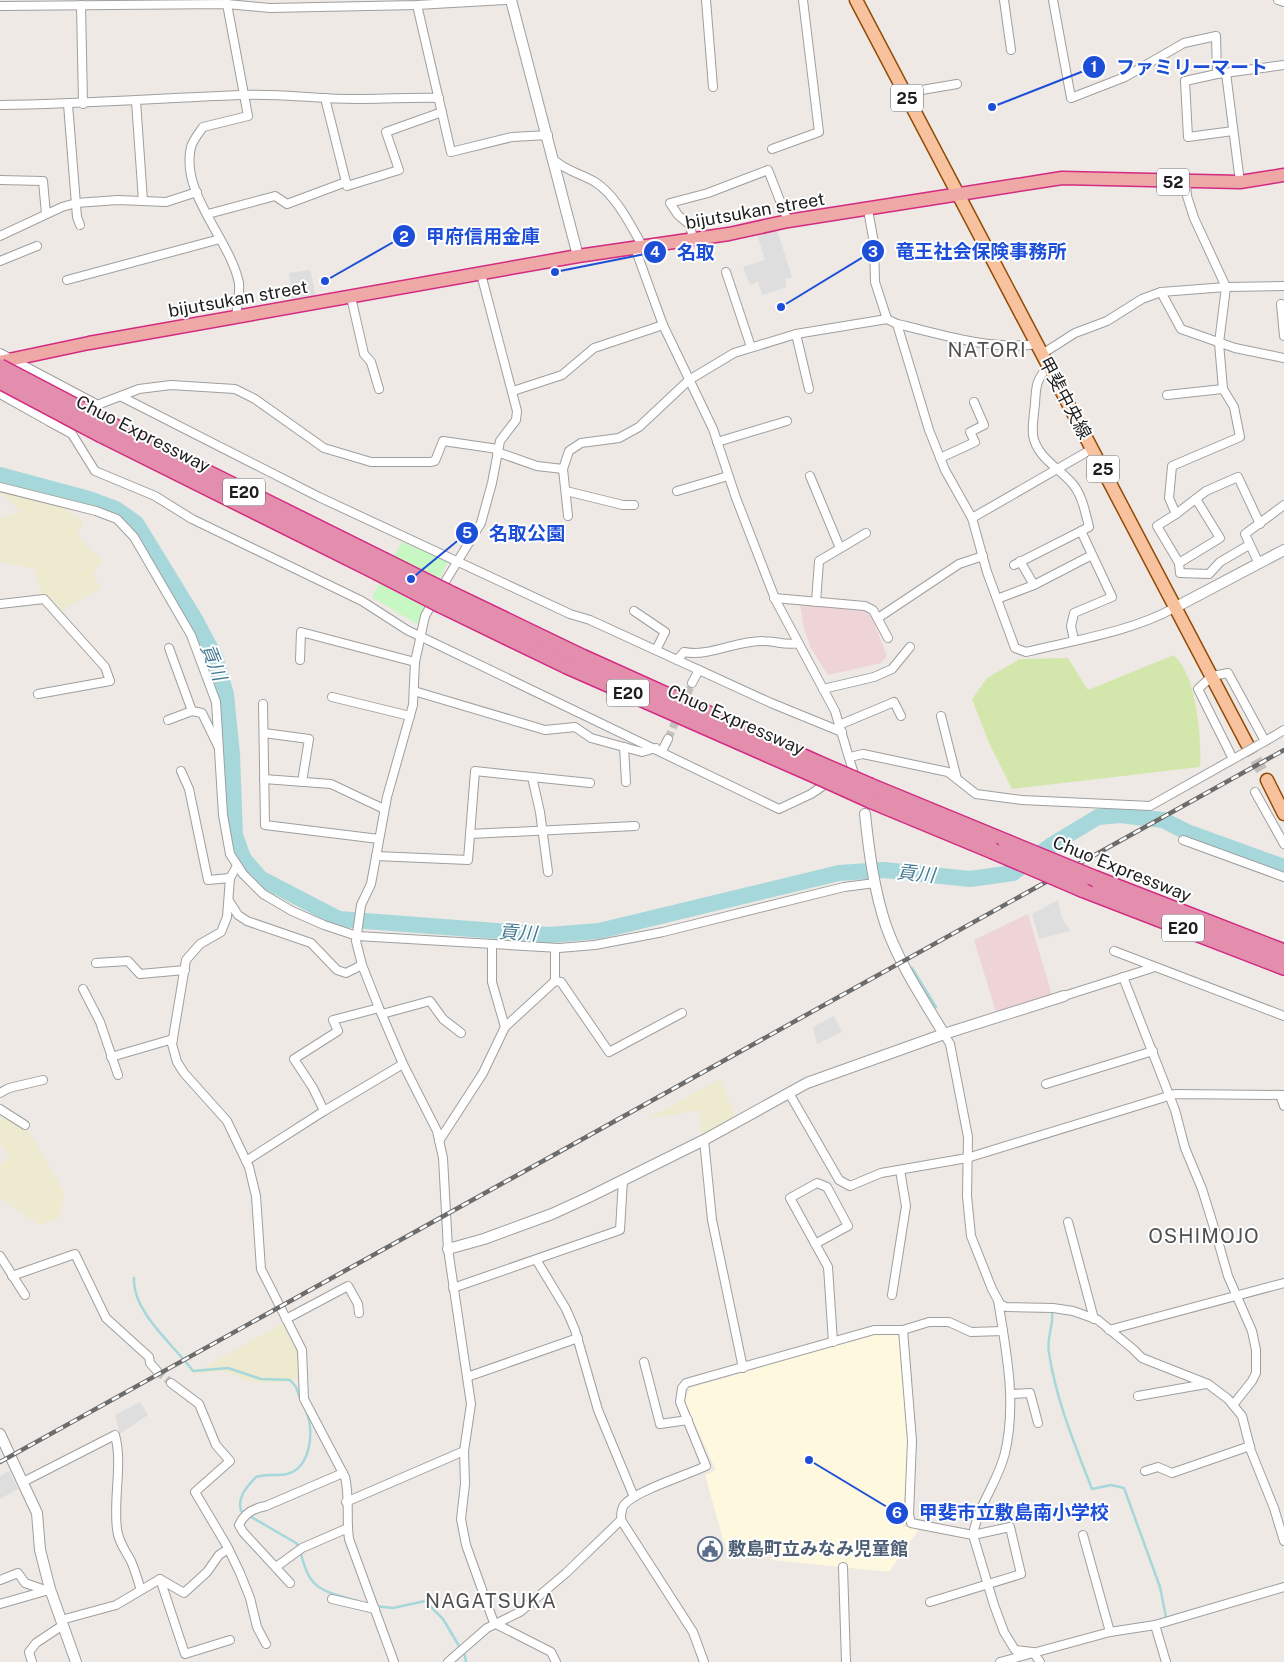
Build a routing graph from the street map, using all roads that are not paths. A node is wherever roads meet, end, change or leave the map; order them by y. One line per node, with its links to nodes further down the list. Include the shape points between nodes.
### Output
1 (505, 0): 14 (street)
2 (511, 0): 32 (street)
3 (706, 0): 21 (street)
4 (803, 0): 33 (street, via 819,132)
5 (856, 0): 22 (main road, 甲斐中央線 / 25)
6 (1004, 0): 16 (street)
7 (1053, 0): 19 (street, via 1071,98 1125,77 1184,43 1216,36)
8 (1278, 0): 10 (street)
9 (215, 2): 12 (street); 13 (street)
10 (1284, 2)
11 (350, 3): 13 (street, via 270,8); 14 (street)
12 (81, 4): 15 (street); 29 (street)
13 (228, 4): 23 (street)
14 (417, 5): 25 (street)
15 (0, 6)
16 (1011, 50)
17 (1284, 65): 18 (street)
18 (1226, 73): 19 (street); 31 (street)
19 (1217, 74): 31 (street, via 1185,81 1188,137)
20 (957, 84): 22 (street)
21 (713, 87)
22 (904, 92): 41 (main road, 甲斐中央線 / 25)
23 (244, 95): 24 (street); 26 (street); 40 (street, via 248,116 203,127 191,146 192,174)
24 (325, 98): 25 (street); 37 (street)
25 (439, 98): 30 (street)
26 (136, 101): 29 (street); 42 (street)
27 (0, 104): 28 (street)
28 (68, 104): 29 (street); 43 (street)
29 (83, 104)
30 (442, 112): 32 (street, via 452,152 512,137); 37 (street, via 386,132 399,170 347,186)
31 (1233, 131): 38 (street)
32 (548, 135): 34 (street)
33 (772, 149)
34 (554, 160): 53 (street, via 566,170 603,188 627,220); 54 (street)
35 (1284, 175): 38 (highway, bijutsukan street / 52)
36 (0, 180): 45 (street, via 43,181)
37 (346, 182): 46 (street, via 287,204 275,196)
38 (1240, 182): 39 (highway, bijutsukan street / 52)
39 (1186, 183): 41 (highway, bijutsukan street / 52, via 1062,178); 60 (street, via 1186,196 1194,218)
40 (197, 192): 42 (street, via 166,202); 46 (street)
41 (958, 196): 44 (highway, bijutsukan street / 52); 72 (main road, 甲斐中央線 / 25)
42 (143, 201): 43 (street)
43 (76, 203): 45 (street); 48 (street)
44 (868, 210): 47 (highway, bijutsukan street / 52); 65 (street, via 874,243 875,282)
45 (46, 214): 49 (street)
46 (208, 214): 50 (street)
47 (788, 221): 51 (highway, bijutsukan street / 52); 51 (street, via 768,170 708,193 670,203 690,225)
48 (80, 225)
49 (0, 236)
50 (220, 239): 58 (street); 64 (street, via 239,284)
51 (693, 239): 53 (highway, bijutsukan street / 52)
52 (37, 246): 55 (street)
53 (639, 248): 54 (highway, bijutsukan street / 52); 67 (street)
54 (578, 256): 57 (highway, bijutsukan street / 52)
55 (0, 261)
56 (726, 272): 71 (street)
57 (481, 274): 62 (highway, bijutsukan street / 52); 81 (street)
58 (67, 280)
59 (1284, 286): 60 (street)
60 (1226, 287): 61 (street); 70 (street)
61 (1161, 292): 70 (street, via 1181,329); 72 (street, via 1107,321)
62 (351, 297): 64 (highway, bijutsukan street / 52); 78 (street, via 364,354 371,362)
63 (1281, 304): 69 (street)
64 (236, 318): 74 (highway, bijutsukan street / 52)
65 (887, 320): 66 (street); 68 (street)
66 (897, 324): 72 (street, via 969,340); 93 (street)
67 (663, 325): 76 (street); 81 (street, via 594,348 562,375)
68 (796, 334): 71 (street); 79 (street)
69 (1284, 336)
70 (1219, 344): 73 (street); 80 (street)
71 (751, 347): 76 (street, via 734,353)
72 (1039, 349): 75 (main road, 甲斐中央線 / 25)
73 (1284, 358)
74 (3, 360): 86 (street); 89 (highway, Chuo Expressway / E20, bridge)
75 (1048, 366): 91 (main road, 甲斐中央線 / 25); 95 (street, via 1037,381 1033,435 1038,448)
76 (689, 380): 90 (street); 94 (street, via 639,427 619,438 581,444 569,451)
77 (0, 381): 89 (highway, Chuo Expressway / E20, bridge)
78 (379, 389)
79 (809, 389)
80 (1223, 389): 83 (street); 104 (street, via 1234,407 1240,437 1172,466 1169,498)
81 (513, 391): 92 (street, via 518,411 516,420 500,441)
82 (0, 394): 88 (street)
83 (1167, 395)
84 (122, 397): 86 (street); 92 (street, via 139,389 171,385 235,389 255,399 324,448 371,462 435,461 443,441); 115 (street, via 319,497)
85 (974, 402): 93 (street, via 984,425 970,432 975,442)
86 (98, 405): 88 (street)
87 (787, 421): 90 (street)
88 (50, 422): 126 (street, via 72,434 95,471 154,496 192,519 362,601)
89 (104, 429): 169 (highway, Chuo Expressway / E20, bridge, via 444,598 582,657 817,769)
90 (717, 442): 96 (street)
91 (1092, 449): 95 (street); 123 (main road, 甲斐中央線 / 25)
92 (498, 450): 94 (street, via 536,466); 115 (street, via 480,524)
93 (940, 458): 106 (street)
94 (563, 469): 99 (street)
95 (1058, 470): 106 (street); 108 (street, via 1074,486 1085,508 1089,528)
96 (728, 476): 100 (street); 119 (street)
97 (810, 476): 111 (street)
98 (0, 487): 155 (street, via 96,511 124,524 191,635 216,702)
99 (566, 491): 103 (street); 105 (street)
100 (677, 491)
101 (1196, 499): 104 (street); 107 (street, via 1238,477); 116 (street, via 1220,538)
102 (1284, 505): 107 (street)
103 (634, 506)
104 (1176, 514): 116 (street, via 1157,526)
105 (568, 516)
106 (972, 518): 114 (street)
107 (1260, 524): 110 (street, via 1245,534)
108 (1081, 531): 113 (street); 118 (street, via 1017,563)
109 (866, 533): 111 (street)
110 (1249, 545): 116 (street, via 1220,562 1209,574 1180,573); 117 (street)
111 (840, 548): 121 (street, via 819,561)
112 (1284, 550): 117 (street)
113 (1092, 555): 118 (street); 128 (street, via 1112,597 1074,613 1071,626)
114 (983, 556): 120 (street); 125 (street, via 959,564)
115 (458, 560): 126 (street, via 425,616); 132 (street, via 570,614)
116 (1179, 564)
117 (1259, 564): 123 (street)
118 (1034, 585): 120 (street)
119 (774, 598): 121 (street); 129 (street)
120 (997, 599): 128 (street, via 1019,650 1026,652)
121 (816, 602): 125 (street, via 865,606)
122 (0, 604): 141 (street, via 44,599 105,667 110,681)
123 (1176, 607): 128 (street, via 1141,623); 137 (main road, 甲斐中央線 / 25)
124 (634, 611): 132 (street, via 665,632)
125 (878, 618): 127 (street)
126 (421, 636): 135 (street); 156 (street)
127 (888, 638)
128 (1074, 640)
129 (798, 643): 134 (street, via 789,645 764,641 734,644 692,654 684,652); 139 (street)
130 (910, 646): 139 (street, via 892,669 874,677)
131 (169, 648): 144 (street)
132 (656, 650): 134 (street)
133 (300, 660): 135 (street, via 301,632)
134 (678, 660): 136 (street)
135 (415, 662): 140 (street)
136 (699, 670): 138 (street); 149 (street)
137 (1212, 676): 153 (main road, 甲斐中央線 / 25); 153 (street, via 1228,673); 158 (street, via 1198,689)
138 (692, 683)
139 (823, 688): 149 (street)
140 (414, 691): 145 (street); 154 (street, via 545,730 575,727 591,738)
141 (38, 694)
142 (332, 696): 145 (street)
143 (263, 704): 151 (street)
144 (192, 711): 148 (street); 155 (street, via 202,712)
145 (410, 716): 170 (street)
146 (901, 716): 149 (street, via 894,702)
147 (941, 716): 163 (street)
148 (168, 720)
149 (841, 729): 157 (street)
150 (1284, 730): 153 (street)
151 (264, 733): 162 (street); 165 (street, via 309,739)
152 (668, 739): 156 (street)
153 (1257, 743): 158 (street, bridge)
154 (624, 747): 156 (street, via 642,752); 166 (street)
155 (220, 750): 180 (street, via 226,842)
156 (659, 750): 159 (street, via 779,809 810,794)
157 (850, 758): 159 (street); 163 (street, via 863,754 903,760 948,772)
158 (1235, 758): 163 (street, via 1150,806 1022,800 976,794)
159 (852, 766): 169 (street)
160 (181, 771): 183 (street, via 189,789 208,880)
161 (532, 777): 167 (street); 173 (street); 174 (street, via 475,771)
162 (264, 778): 165 (street); 175 (street, via 265,825)
163 (957, 779)
164 (1266, 780): 171 (main road)
165 (302, 782): 170 (street, via 331,784)
166 (626, 782)
167 (590, 783)
168 (1255, 792): 177 (street)
169 (869, 800): 178 (highway, Chuo Expressway / E20); 184 (street, via 871,864)
170 (384, 809): 175 (street)
171 (1284, 814)
172 (635, 826): 173 (street)
173 (543, 831): 174 (street); 181 (street)
174 (470, 834): 179 (street, via 468,860)
175 (379, 839): 179 (street)
176 (1183, 840): 182 (street)
177 (1284, 844)
178 (999, 847): 190 (highway, Chuo Expressway / E20, bridge, via 1096,879); 193 (highway, Chuo Expressway / E20, bridge, via 1082,889)
179 (376, 856): 186 (street, via 361,905)
180 (237, 866): 183 (street); 186 (street, via 263,894 292,911 324,926)
181 (548, 872)
182 (1284, 877)
183 (230, 878): 185 (street)
184 (875, 881): 188 (street, via 663,932 596,945); 205 (street, via 886,926 901,961)
185 (229, 901): 192 (street, via 238,915 247,921 311,943 337,970 346,973); 195 (street, via 221,932 193,950 186,960)
186 (357, 934): 187 (street); 192 (street)
187 (492, 944): 188 (street); 203 (street, via 492,982)
188 (554, 948): 197 (street)
189 (1114, 951): 194 (street)
190 (1284, 952)
191 (96, 963): 195 (street, via 128,961 140,974)
192 (362, 965): 200 (street)
193 (1284, 967)
194 (1152, 968): 196 (street); 202 (street)
195 (185, 970): 206 (street)
196 (1123, 977): 199 (street); 207 (street)
197 (555, 981): 201 (street, via 561,982 609,1052); 203 (street)
198 (83, 989): 208 (street, via 100,1022)
199 (1064, 996): 205 (street)
200 (380, 1011): 204 (street, via 430,1001); 209 (street); 219 (street, via 333,1020 338,1030 294,1059)
201 (682, 1013)
202 (1284, 1016)
203 (505, 1027): 222 (street, via 483,1072)
204 (461, 1033)
205 (944, 1034): 214 (street, via 816,1080); 223 (street, via 950,1044 964,1112)
206 (173, 1039): 208 (street); 224 (street, via 176,1062 227,1121)
207 (1154, 1051): 212 (street); 216 (street)
208 (111, 1057): 210 (street)
209 (403, 1064): 219 (street); 222 (street, via 428,1109)
210 (118, 1075)
211 (43, 1080): 213 (street)
212 (1046, 1084)
213 (0, 1093)
214 (789, 1093): 221 (street); 225 (street, via 839,1180 855,1186 881,1173)
215 (1282, 1095): 216 (street); 217 (street)
216 (1170, 1096): 223 (street); 237 (street, via 1184,1148 1202,1190)
217 (1284, 1106)
218 (0, 1109): 220 (street)
219 (324, 1111): 224 (street)
220 (25, 1125)
221 (704, 1140): 226 (street); 248 (street, via 712,1220)
222 (439, 1141): 229 (street)
223 (967, 1158): 225 (street); 238 (street, via 971,1236)
224 (246, 1162): 240 (street, via 256,1196 261,1269)
225 (900, 1170): 236 (street, via 906,1206)
226 (623, 1180): 229 (street, via 552,1214); 231 (street, via 620,1230)
227 (1068, 1222): 241 (street)
228 (815, 1244): 228 (street, via 790,1198 817,1183 827,1187 848,1226); 246 (street, via 828,1267)
229 (448, 1249): 234 (street)
230 (0, 1256): 232 (street)
231 (537, 1261): 234 (street); 245 (street, via 566,1309)
232 (12, 1276): 235 (street); 249 (street, via 75,1254 106,1318 149,1358)
233 (1284, 1283): 237 (street)
234 (453, 1288): 250 (street)
235 (25, 1295)
236 (892, 1295)
237 (1236, 1295): 244 (street); 255 (street, via 1252,1330 1256,1373)
238 (998, 1300): 241 (street, via 1006,1307 1053,1308); 243 (street)
239 (360, 1313): 240 (street, via 348,1286)
240 (286, 1319): 263 (street, via 302,1350 304,1399)
241 (1094, 1319): 244 (street)
242 (903, 1330): 243 (street, via 929,1322 949,1322 971,1332); 246 (street, via 874,1330); 269 (street, via 912,1440 911,1523)
243 (1003, 1330): 253 (street)
244 (1109, 1330): 252 (street, via 1142,1358)
245 (578, 1338): 250 (street); 265 (street, via 598,1410)
246 (833, 1342): 248 (street)
247 (644, 1362): 256 (street, via 660,1424)
248 (743, 1368): 256 (street, via 686,1383 680,1402)
249 (157, 1371)
250 (467, 1377): 261 (street, via 471,1404)
251 (171, 1383): 272 (street, via 199,1404 216,1445 230,1461 195,1492)
252 (1208, 1384): 254 (street); 255 (street)
253 (1011, 1394): 257 (street, via 1030,1393); 269 (street, via 1005,1453 976,1520)
254 (1138, 1396)
255 (1233, 1405): 260 (street, via 1242,1416)
256 (688, 1420): 265 (street, via 706,1466)
257 (1038, 1423)
258 (0, 1434): 259 (street)
259 (2, 1446): 264 (street)
260 (1250, 1446): 262 (street, via 1172,1473 1158,1467); 271 (street)
261 (464, 1451): 266 (street); 287 (street, via 461,1518 466,1545)
262 (1145, 1471)
263 (343, 1473): 266 (street, via 348,1488); 273 (street, via 245,1514 239,1525 243,1532)
264 (23, 1482): 280 (street, via 37,1513 40,1550); 281 (street, via 115,1435 118,1447 117,1531)
265 (634, 1497): 267 (street, via 624,1506)
266 (346, 1502): 268 (street)
267 (621, 1520): 287 (street, via 520,1612); 298 (street, via 693,1632)
268 (348, 1528): 273 (street, via 302,1548); 285 (street, via 349,1539)
269 (973, 1535): 278 (street); 278 (street, via 1010,1527 1021,1574)
270 (1083, 1535): 289 (street)
271 (1284, 1541)
272 (228, 1549): 275 (street, via 184,1593); 291 (street)
273 (276, 1567): 277 (street)
274 (843, 1568): 299 (street)
275 (160, 1579): 281 (street); 290 (street, via 185,1654)
276 (0, 1580): 280 (street, via 18,1573 25,1583)
277 (290, 1583)
278 (988, 1583): 283 (street); 292 (street, via 1004,1632 1015,1650)
279 (1284, 1587): 288 (street)
280 (49, 1590): 284 (street); 286 (street)
281 (141, 1590): 286 (street, via 116,1605)
282 (332, 1599): 285 (street)
283 (930, 1602)
284 (0, 1604)
285 (376, 1609): 295 (street)
286 (62, 1622): 293 (street, via 29,1652); 294 (street)
287 (494, 1623): 296 (street); 297 (street, via 551,1652)
288 (1155, 1625): 289 (street); 302 (street)
289 (1110, 1632): 292 (street)
290 (230, 1640)
291 (266, 1644)
292 (1033, 1652): 300 (street); 301 (street)
293 (32, 1662)
294 (76, 1662)
295 (394, 1662)
296 (448, 1662)
297 (556, 1662)
298 (704, 1662)
299 (846, 1662)
300 (1000, 1662)
301 (1040, 1662)
302 (1166, 1662)

